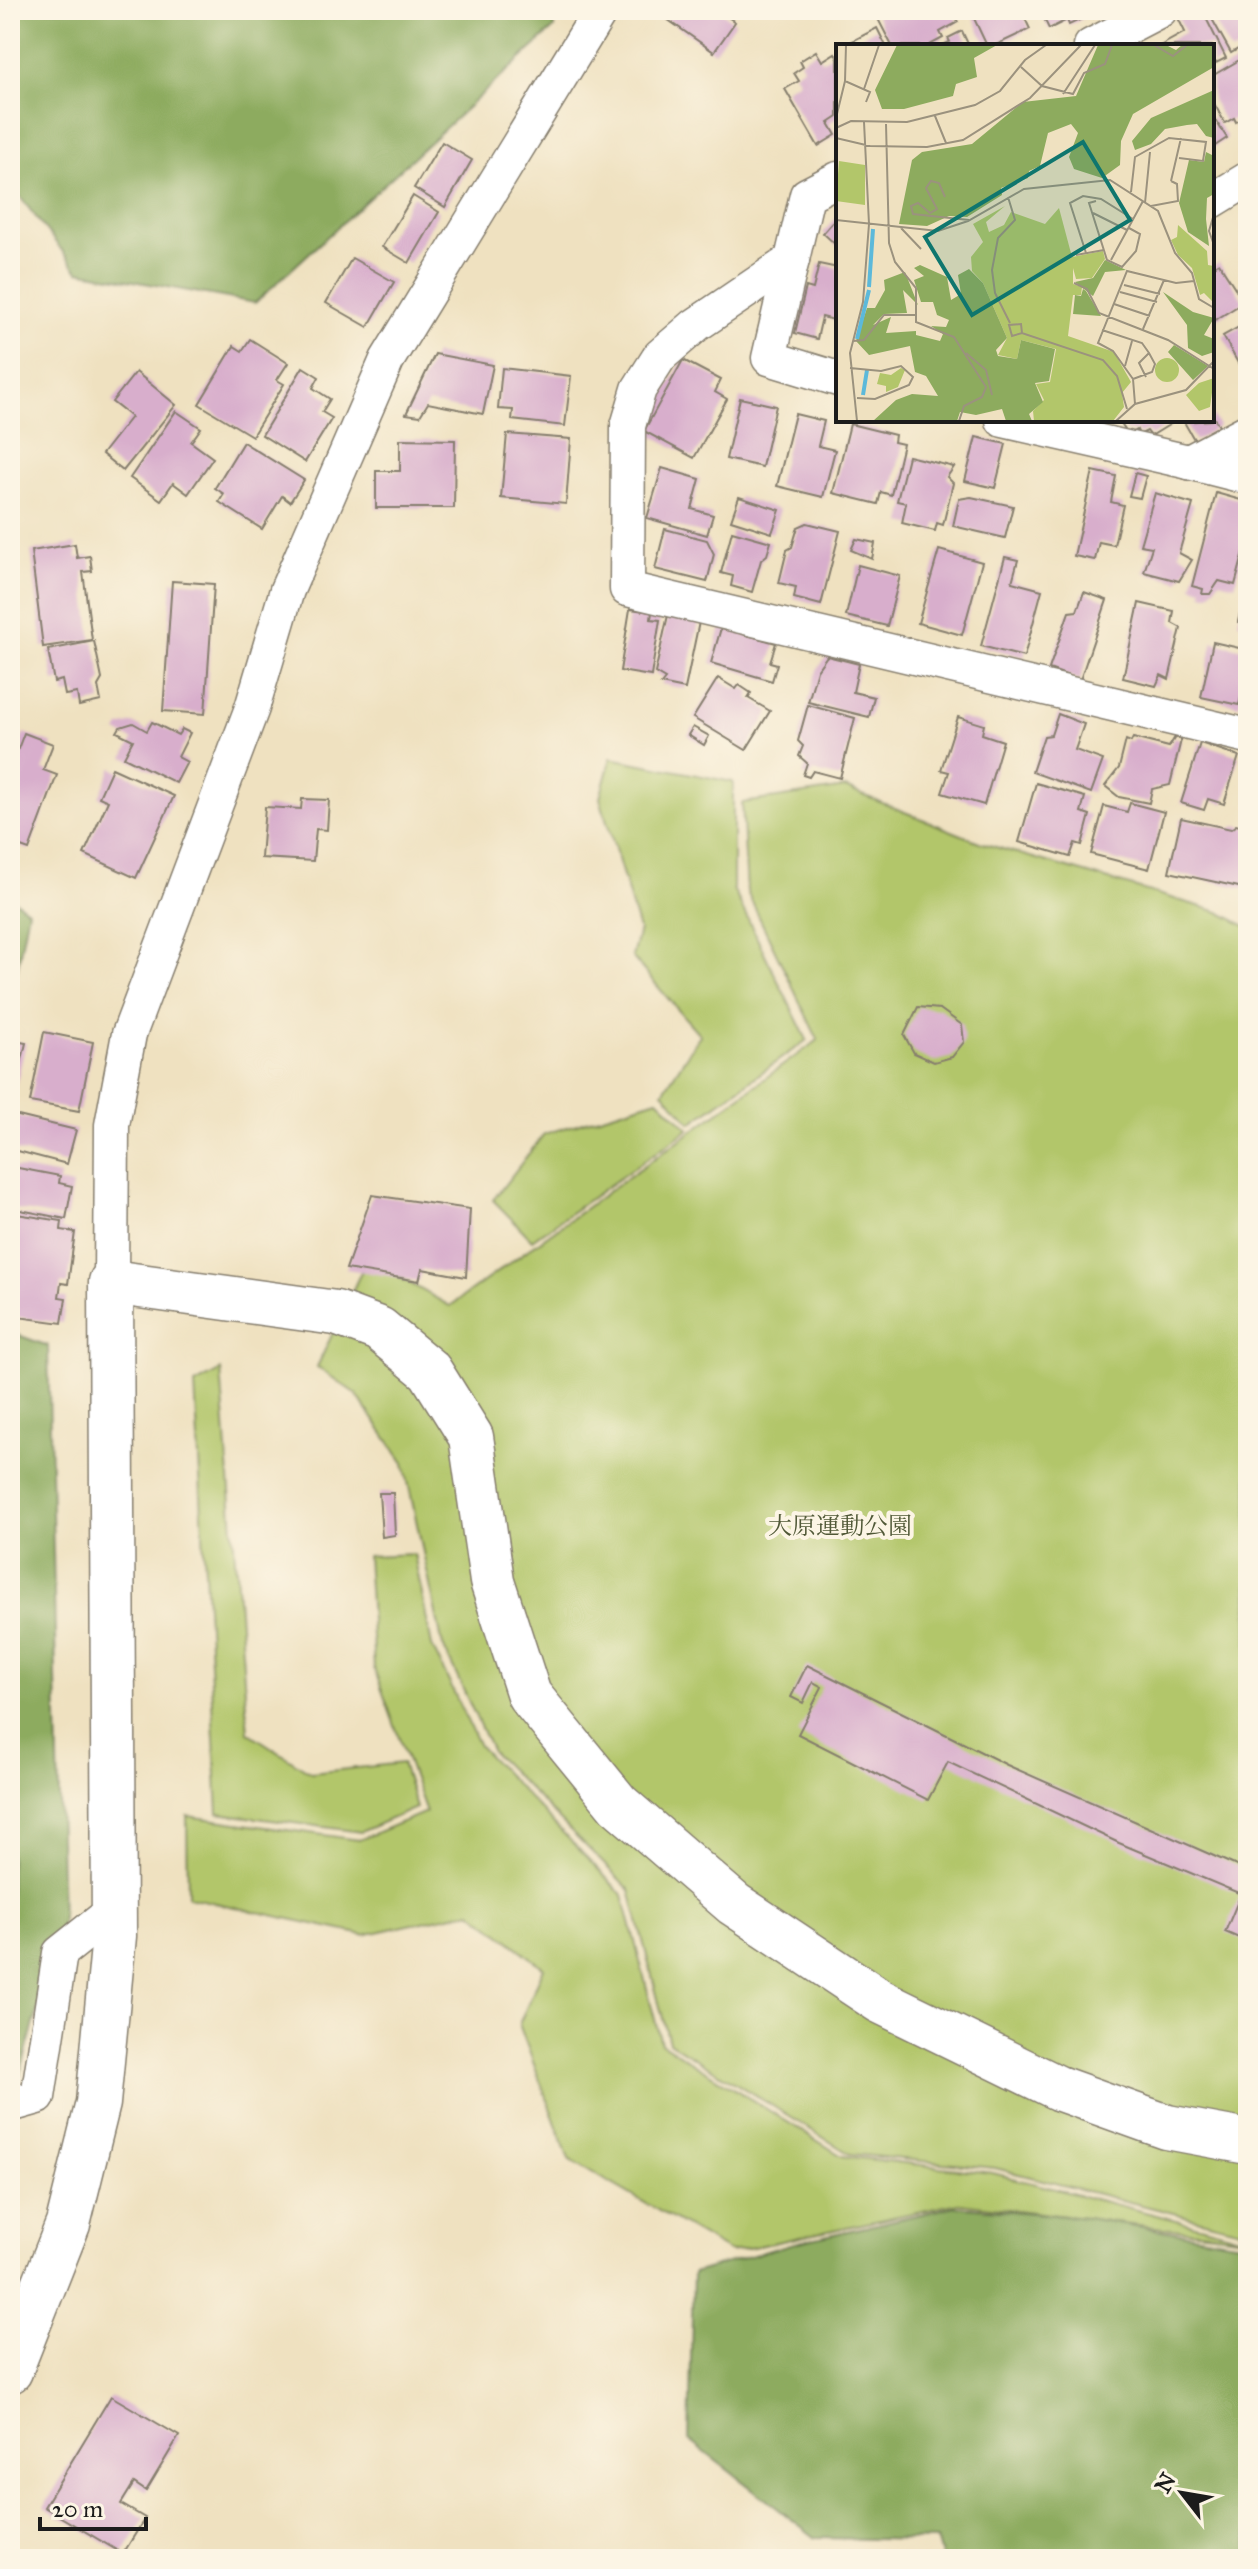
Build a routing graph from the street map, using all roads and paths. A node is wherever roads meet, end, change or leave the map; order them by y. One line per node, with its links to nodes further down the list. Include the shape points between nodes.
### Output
1 (601, 10): 14 (street, via 387,360 287,590 252,708 129,1034 112,1125)
2 (1160, 10): 3 (street)
3 (1095, 44)
4 (1248, 179): 6 (street)
5 (836, 180): 7 (street, via 807,195)
6 (1214, 200)
7 (792, 260): 8 (street, via 769,358); 13 (street, via 672,345 639,389 628,426 627,589)
8 (836, 378)
9 (1012, 422): 11 (street)
10 (1248, 431): 11 (street)
11 (1189, 462): 12 (street)
12 (1248, 477)
13 (1248, 736)
14 (111, 1282): 15 (street); 17 (street, via 336,1313 379,1329 430,1371 471,1437 492,1581 529,1695 618,1804 734,1904 880,2001 1058,2088 1167,2127)
15 (114, 1910): 16 (street, via 60,1953 38,2097); 18 (street, via 98,2103 68,2224)
16 (10, 2105)
17 (1248, 2142)
18 (10, 2371)

